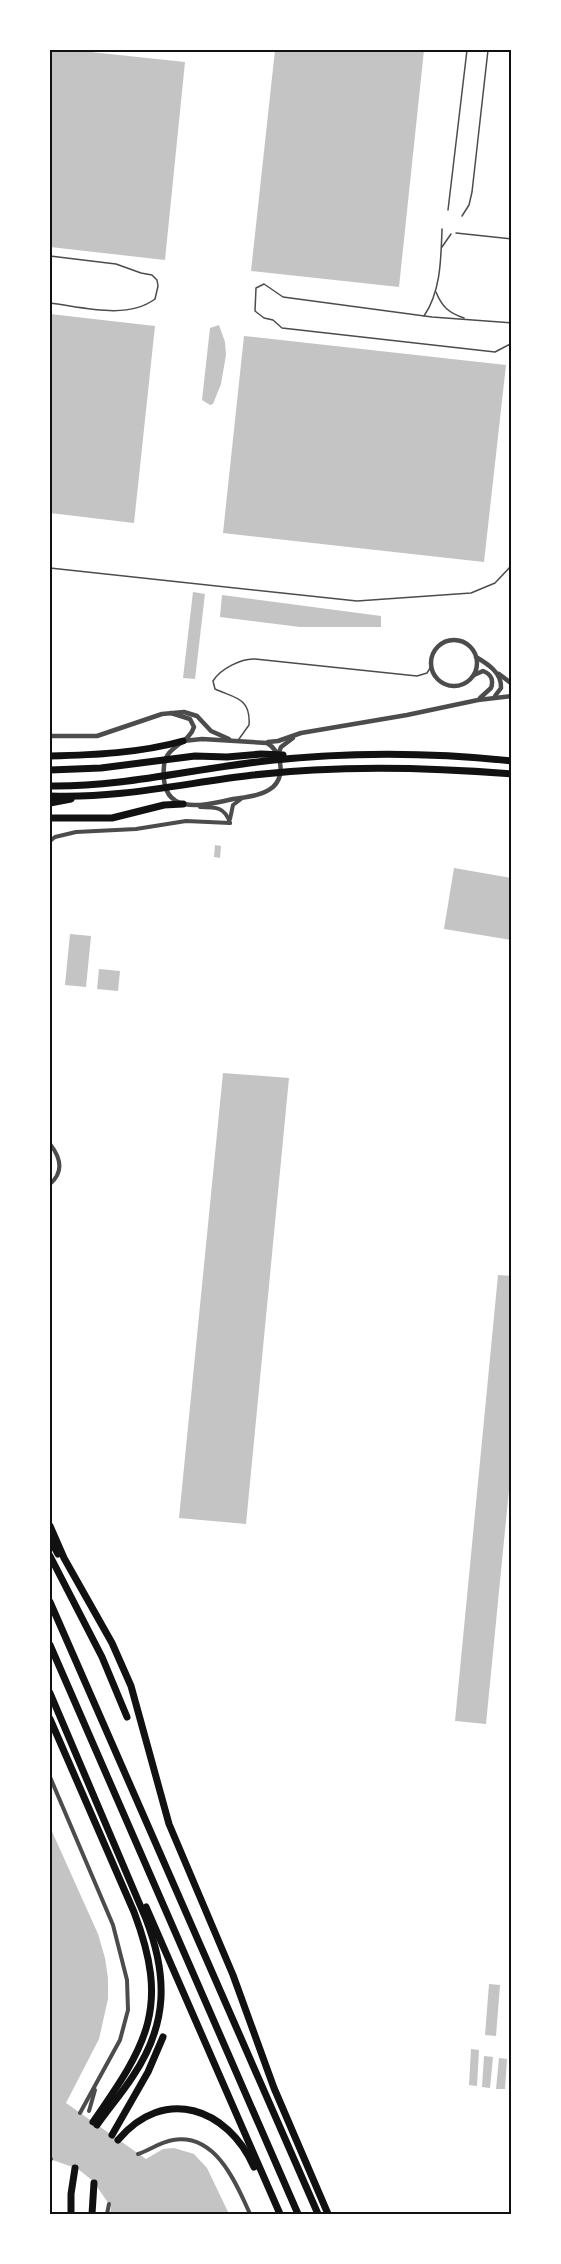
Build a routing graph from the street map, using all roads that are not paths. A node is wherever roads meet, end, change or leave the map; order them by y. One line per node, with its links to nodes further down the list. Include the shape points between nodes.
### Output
1 (170, 50): 2 (lane)
2 (181, 50)
3 (467, 50): 5 (lane)
4 (488, 50): 6 (lane, via 472,192)
5 (448, 210)
6 (462, 216)
7 (442, 229): 11 (lane)
8 (456, 233): 10 (lane)
9 (451, 234): 11 (lane)
10 (512, 239)
11 (441, 248): 13 (lane)
12 (50, 256): 14 (lane, via 116,264 152,275 158,286 150,303 121,311)
13 (436, 292): 15 (lane); 16 (lane, via 444,308)
14 (50, 303)
15 (424, 316): 16 (lane); 18 (lane, via 283,297 264,284 255,288 254,293 255,311 282,328 495,352)
16 (467, 319): 17 (lane)
17 (512, 323)
18 (512, 343)
19 (512, 565): 20 (lane, via 490,586 471,593 357,601)
20 (50, 568)
21 (476, 657): 22 (street, via 467,644 454,640 435,650); 23 (street); 24 (street)
22 (432, 665): 24 (street, via 435,675 445,684 460,685); 33 (lane, via 427,673 417,676 245,660 219,673 213,681 215,689 238,697 247,710 249,725)
23 (496, 672): 25 (street); 27 (street, via 502,686)
24 (472, 677): 28 (street, via 483,671 492,679 491,688)
25 (512, 684)
26 (512, 696): 27 (street)
27 (493, 697): 28 (street)
28 (478, 699): 30 (street)
29 (171, 713): 31 (street, via 97,736); 32 (street, via 193,714 211,731); 34 (street, via 188,718 193,724 192,733)
30 (301, 733): 35 (street); 36 (street, via 281,747)
31 (50, 736)
32 (231, 740): 33 (street); 34 (street)
33 (238, 740): 35 (street)
34 (183, 741): 37 (highway, via 158,748); 49 (street, via 167,755 163,774 170,794)
35 (262, 742): 36 (street)
36 (278, 755): 47 (street, via 280,770 275,785)
37 (50, 756)
38 (309, 757): 39 (highway, via 389,754); 40 (highway, via 195,756); 44 (highway, via 112,783)
39 (512, 760)
40 (50, 770)
41 (480, 771): 42 (highway); 43 (highway); 45 (highway, via 387,767 303,770)
42 (512, 774)
43 (512, 778)
44 (50, 786)
45 (97, 795): 46 (highway); 48 (highway)
46 (50, 796)
47 (245, 797): 50 (street); 52 (street, via 233,805)
48 (50, 803)
49 (183, 804): 50 (street); 51 (highway, via 112,818)
50 (199, 807): 52 (street, via 220,808)
51 (50, 818)
52 (230, 823): 53 (street, via 186,821 133,830 76,831)
53 (50, 841)
54 (50, 1144): 55 (street, via 60,1164 57,1177)
55 (50, 1184)
56 (50, 1526): 60 (highway)
57 (50, 1539): 60 (highway)
58 (50, 1556): 63 (highway, via 102,1657)
59 (50, 1602): 82 (highway)
60 (101, 1622): 83 (highway, via 130,1686 169,1824)
61 (50, 1645): 81 (highway)
62 (50, 1693): 66 (highway)
63 (127, 1717)
64 (50, 1719): 66 (highway, via 134,1912 151,1977 151,2011 138,2051 95,2123 133,2078 146,2054 162,1997 155,1943)
65 (50, 1777): 68 (street, via 113,1925 127,1980 125,2024)
66 (102, 1812): 80 (highway)
67 (163, 2037): 79 (highway, via 115,2137 156,2112 183,2109 210,2116 243,2146)
68 (97, 2084): 69 (street); 70 (street)
69 (89, 2111)
70 (80, 2113)
71 (140, 2155): 78 (street, via 173,2140 207,2148 224,2164)
72 (75, 2168): 75 (highway)
73 (96, 2185): 76 (highway)
74 (109, 2204): 77 (street)
75 (71, 2214)
76 (93, 2214)
77 (107, 2214)
78 (250, 2214)
79 (275, 2214)
80 (280, 2214)
81 (298, 2214)
82 (318, 2214)
83 (328, 2214)

